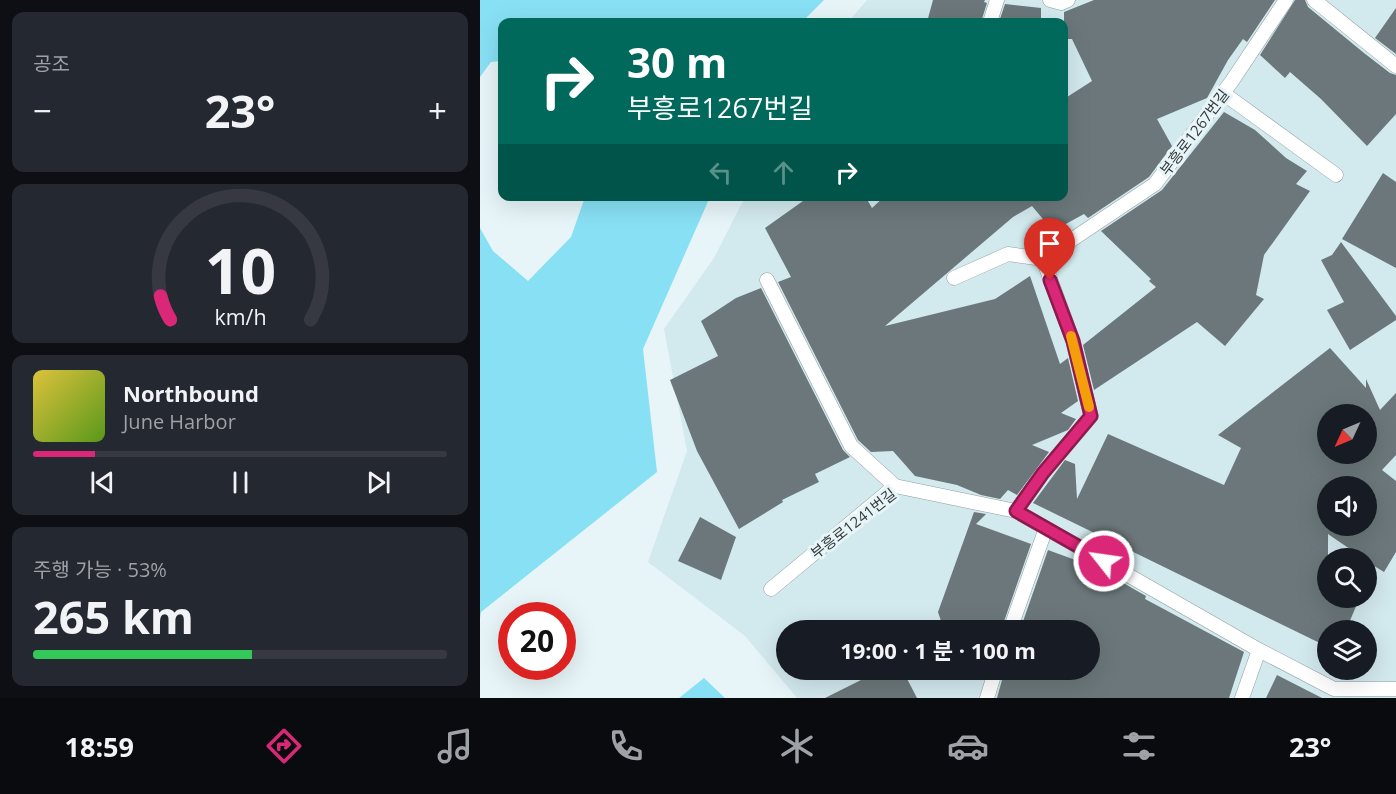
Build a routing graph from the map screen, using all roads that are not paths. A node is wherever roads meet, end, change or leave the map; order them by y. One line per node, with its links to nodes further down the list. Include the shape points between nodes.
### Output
1 (997, 0): 6 (lane)
2 (1050, 0): 3 (lane)
3 (1068, 0)
4 (1286, 0): 8 (lane, 부흥로1267번길)
5 (1314, 0): 7 (lane)
6 (991, 18)
7 (1396, 66)
8 (1223, 93): 9 (lane); 10 (lane, 부흥로1267번길, via 1155,184)
9 (1336, 175)
10 (1043, 259): 11 (lane, via 1008,254); 14 (lane, via 1073,341 1091,416)
11 (954, 278)
12 (767, 280): 13 (lane, via 851,446)
13 (895, 486): 14 (lane, 부흥로1241번길); 16 (lane, 부흥로1241번길)
14 (1016, 511): 15 (lane, 부흥로1241번길)
15 (1046, 528): 17 (lane); 18 (lane, 부흥로1241번길)
16 (771, 589)
17 (1014, 620)
18 (1258, 650): 20 (lane, 부흥로1241번길, via 1334,689); 22 (lane)
19 (993, 680): 21 (lane)
20 (1396, 689)
21 (987, 698)
22 (1242, 698)

